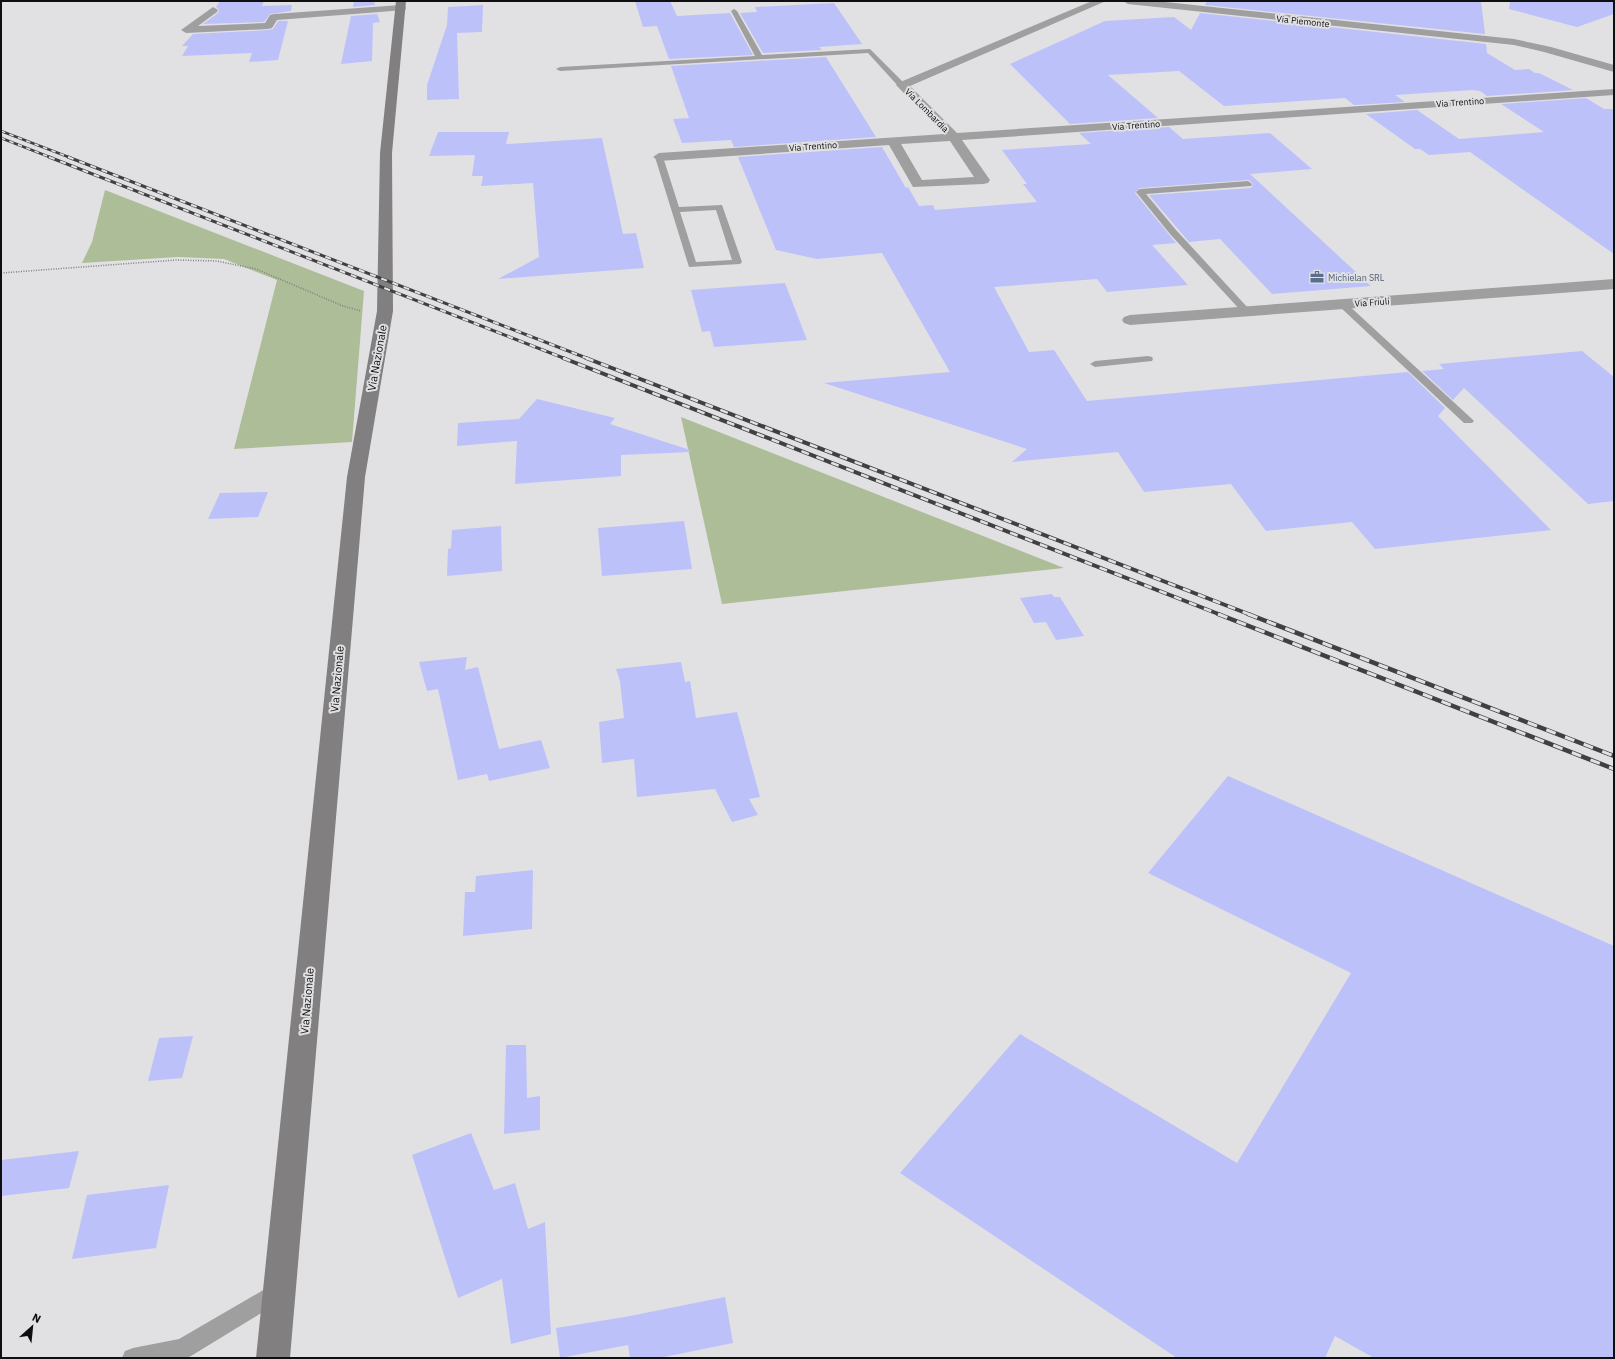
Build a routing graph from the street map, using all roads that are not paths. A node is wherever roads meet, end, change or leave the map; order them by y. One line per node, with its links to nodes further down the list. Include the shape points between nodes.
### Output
1 (1101, 1): 12 (street, Via Lombardia)
2 (1128, 1): 6 (street, Via Piemonte)
3 (401, 4): 4 (street, via 274,17 268,26 186,30); 27 (street, Via Nazionale, via 386,153 385,311 356,477)
4 (213, 10)
5 (734, 11): 8 (lane)
6 (1479, 39): 7 (street, Via Piemonte, via 1487,46); 10 (street, Via Piemonte, via 1530,44)
7 (1508, 52)
8 (760, 58): 9 (lane); 12 (lane, via 870,51)
9 (560, 69)
10 (1614, 69)
11 (1599, 80): 13 (street)
12 (902, 85): 15 (street, Via Lombardia)
13 (1614, 85)
14 (1614, 92): 15 (street, Via Trentino)
15 (954, 137): 16 (street, Via Trentino); 16 (street, Via Lombardia, via 982,180 918,184)
16 (893, 141): 17 (street, Via Trentino)
17 (659, 157): 19 (lane)
18 (1248, 184): 22 (lane, via 1140,192)
19 (675, 210): 19 (lane, via 692,265 737,262 719,207)
20 (1614, 284): 21 (street, Via Friuli)
21 (1342, 304): 22 (street, Via Friuli); 26 (lane)
22 (1246, 311): 23 (street, Via Friuli)
23 (1130, 320)
24 (1148, 359): 25 (lane)
25 (1095, 364)
26 (1468, 421)
27 (280, 1290): 28 (lane, via 183,1349); 29 (street, Via Nazionale)
28 (133, 1358)
29 (273, 1358)

